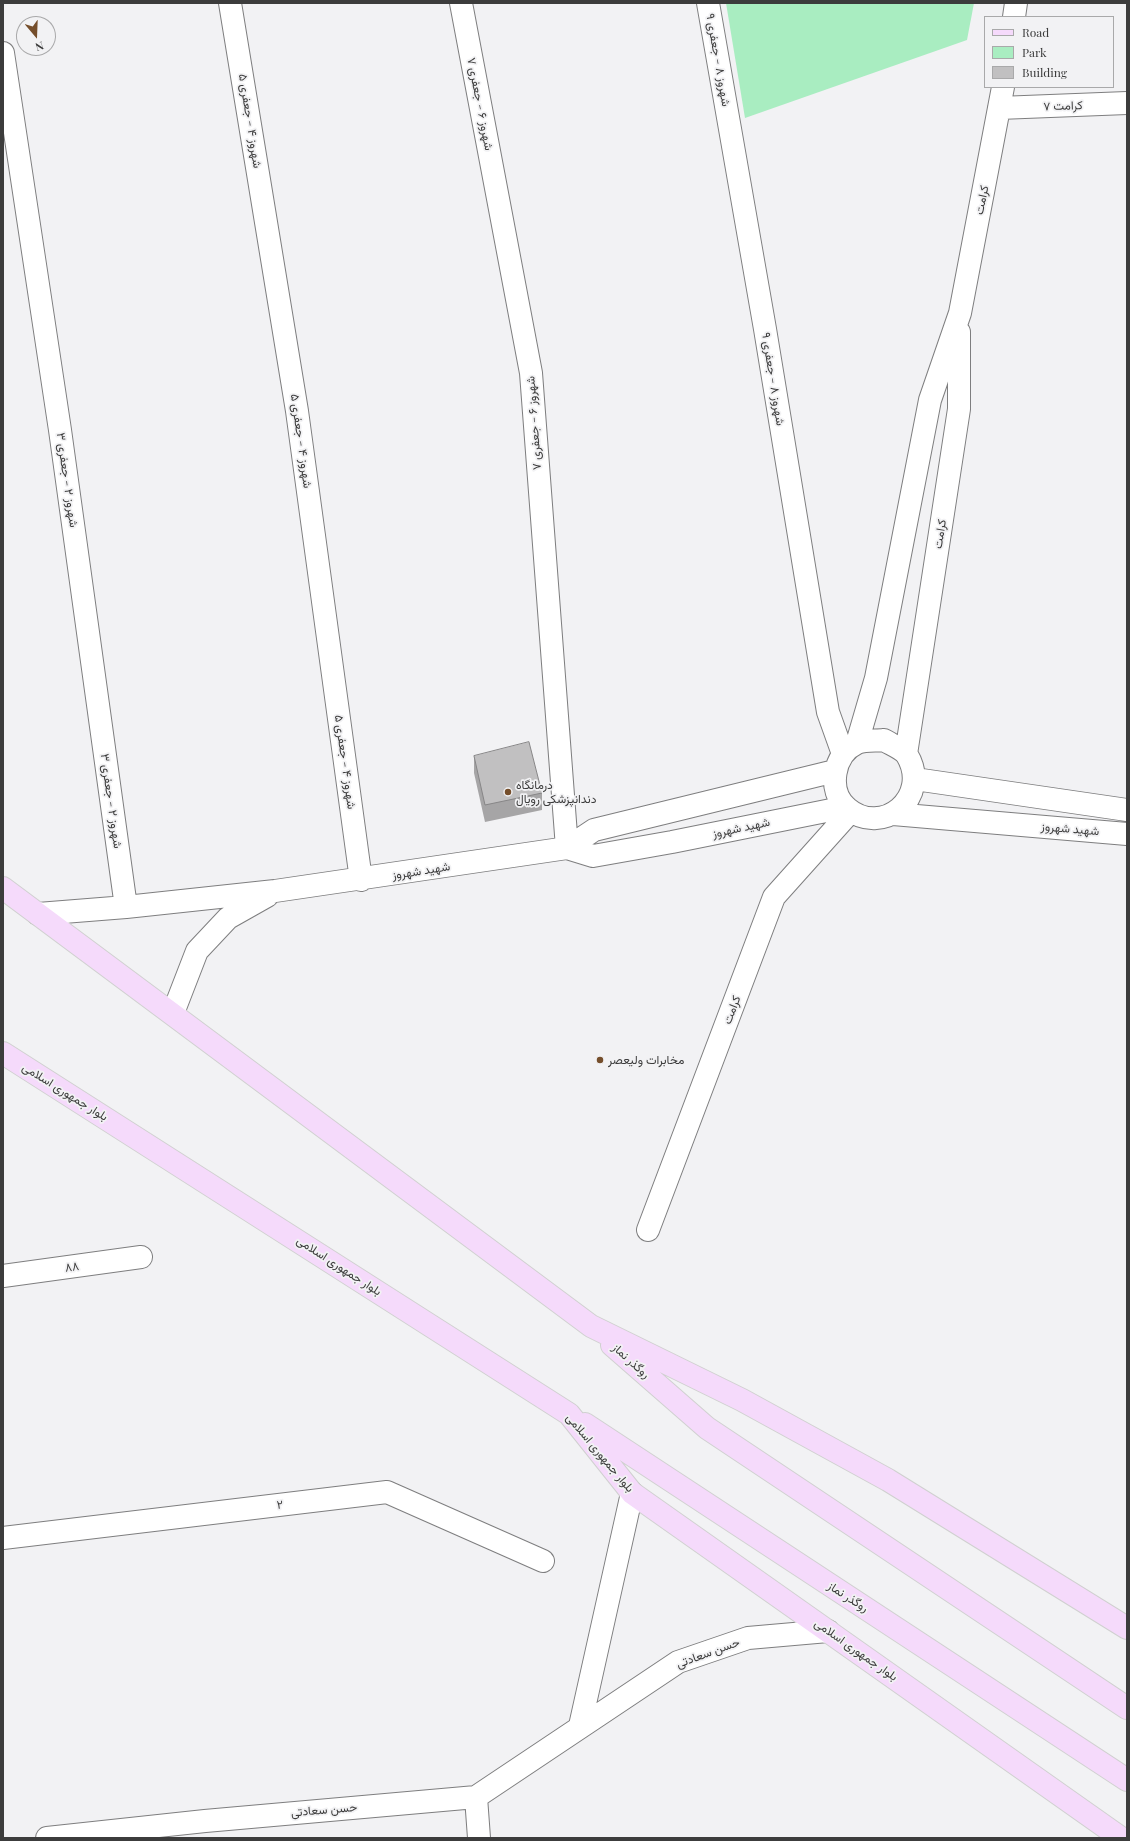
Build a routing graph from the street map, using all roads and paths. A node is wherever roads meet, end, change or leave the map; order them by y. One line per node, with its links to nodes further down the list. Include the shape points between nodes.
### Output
1 (230, 3): 19 (street, شهروز ۴ - جعفری ۵, via 297,411)
2 (461, 3): 18 (street, شهروز ۶ - جعفری ۷, via 531,373)
3 (708, 3): 12 (street, شهروز ۸ - جعفری ۹, via 828,712)
4 (1016, 3): 5 (street)
5 (1014, 16)
6 (3, 53): 22 (street, شهروز ۲ - جعفری ۳, via 59,422)
7 (1003, 88): 9 (street, کرامت)
8 (1127, 103): 9 (street, کرامت ۷)
9 (1000, 108): 10 (street, کرامت)
10 (960, 313): 11 (street, کرامت, via 959,409); 12 (street, کرامت, via 930,400 876,678)
11 (906, 754): 12 (street, via 884,740); 13 (street)
12 (845, 756): 14 (street, via 836,786 841,800); 18 (street, شهید شهروز, via 594,830)
13 (915, 779): 15 (street, شهید شهروز); 16 (street, via 909,800)
14 (849, 809): 16 (street, via 872,818); 18 (street, شهید شهروز, via 593,856); 26 (street, کرامت, via 774,897)
15 (1127, 810)
16 (893, 814): 17 (street, شهید شهروز)
17 (1127, 834)
18 (566, 848): 19 (street, شهید شهروز)
19 (361, 880): 21 (street, شهید شهروز)
20 (3, 888): 23 (main road)
21 (275, 891): 22 (street, شهید شهروز); 24 (street, via 228,918 197,951)
22 (126, 907): 23 (street, شهید شهروز)
23 (38, 914): 24 (main road)
24 (173, 1013): 29 (main road)
25 (3, 1053): 30 (main road, بلوار جمهوری اسلامی)
26 (648, 1230)
27 (141, 1257): 28 (street, ۸۸)
28 (3, 1276)
29 (591, 1326): 34 (main road, via 742,1400 888,1480); 36 (main road, روگذر نماز, via 707,1428)
30 (569, 1414): 31 (main road, بلوار جمهوری اسلامی); 38 (main road, روگذر نماز)
31 (632, 1493): 35 (main road, بلوار جمهوری اسلامی); 37 (street)
32 (3, 1538): 33 (street, ۲, via 387,1492)
33 (543, 1561)
34 (1127, 1628)
35 (828, 1631): 37 (street, حسن سعادتی, via 748,1638 678,1662); 43 (main road, بلوار جمهوری اسلامی)
36 (1127, 1708)
37 (580, 1726): 39 (street, حسن سعادتی)
38 (1127, 1780)
39 (476, 1797): 40 (street, حسن سعادتی); 42 (street)
40 (206, 1829): 41 (street, حسن سعادتی)
41 (47, 1838)
42 (478, 1838)
43 (1121, 1838)

